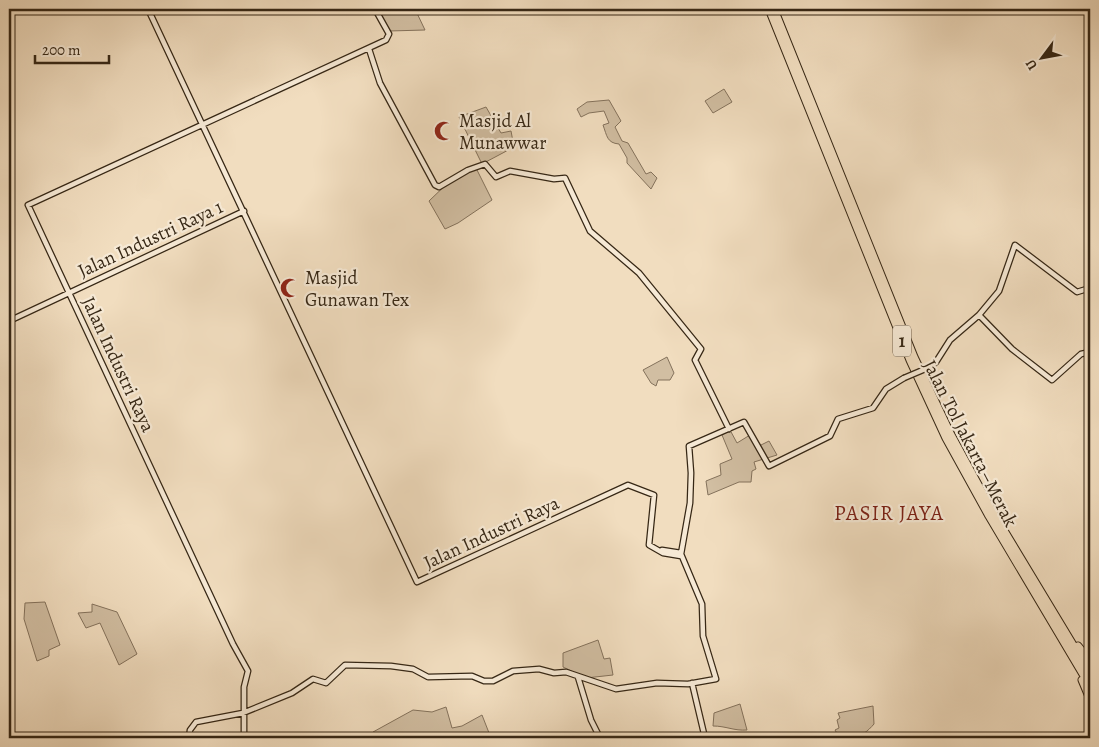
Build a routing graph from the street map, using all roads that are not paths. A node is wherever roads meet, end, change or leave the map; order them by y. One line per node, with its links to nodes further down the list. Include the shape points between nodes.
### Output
1 (148, 9): 6 (street, Jalan Industri Raya)
2 (375, 9): 5 (street, Jalan Industri Raya, via 390,36)
3 (769, 9): 16 (highway, Jalan Tol Jakarta–Merak / 1, via 910,360 946,438)
4 (774, 9): 15 (highway, Jalan Tol Jakarta–Merak / 1, via 914,357 994,514)
5 (368, 49): 6 (street, Jalan Industri Raya); 13 (street, via 380,83 435,185 439,187 485,164 496,177 510,171 565,178 590,231 638,272 701,349 695,360)
6 (203, 124): 7 (street, Jalan Industri Raya); 9 (street, Jalan Industri Raya, via 28,205)
7 (244, 211): 9 (street, Jalan Industri Raya 1); 14 (street, Jalan Industri Raya, via 417,582 628,485 654,495 651,547)
8 (1090, 288): 10 (street, via 1077,292 1015,244 1001,288)
9 (69, 293): 11 (street, Jalan Industri Raya 1); 23 (street, Jalan Industri Raya, via 233,644 247,666)
10 (978, 315): 12 (street, via 1012,349 1052,380 1082,354); 13 (street, bridge, via 950,340 930,367 886,389 873,408 838,419 830,436 769,466 746,423)
11 (9, 321)
12 (1090, 352)
13 (729, 429): 14 (street, via 688,448 692,472 690,503)
14 (681, 555): 20 (street, via 702,604 703,636 716,678)
15 (1064, 630): 17 (highway); 18 (highway, Jalan Tol Jakarta–Merak / 1)
16 (1072, 657): 21 (highway, Jalan Tol Jakarta–Merak / 1); 22 (highway)
17 (1090, 661)
18 (1090, 674)
19 (578, 677): 20 (street, via 616,689); 23 (street, via 566,672 534,669 513,670 499,679 484,681 472,676 428,677 413,669 391,666 345,665 326,682 313,679 292,693); 26 (street)
20 (692, 683): 27 (street)
21 (1090, 686)
22 (1090, 699)
23 (243, 713): 24 (street, via 196,722); 25 (street, Jalan Industri Raya)
24 (189, 738)
25 (244, 738)
26 (600, 738)
27 (705, 738)

